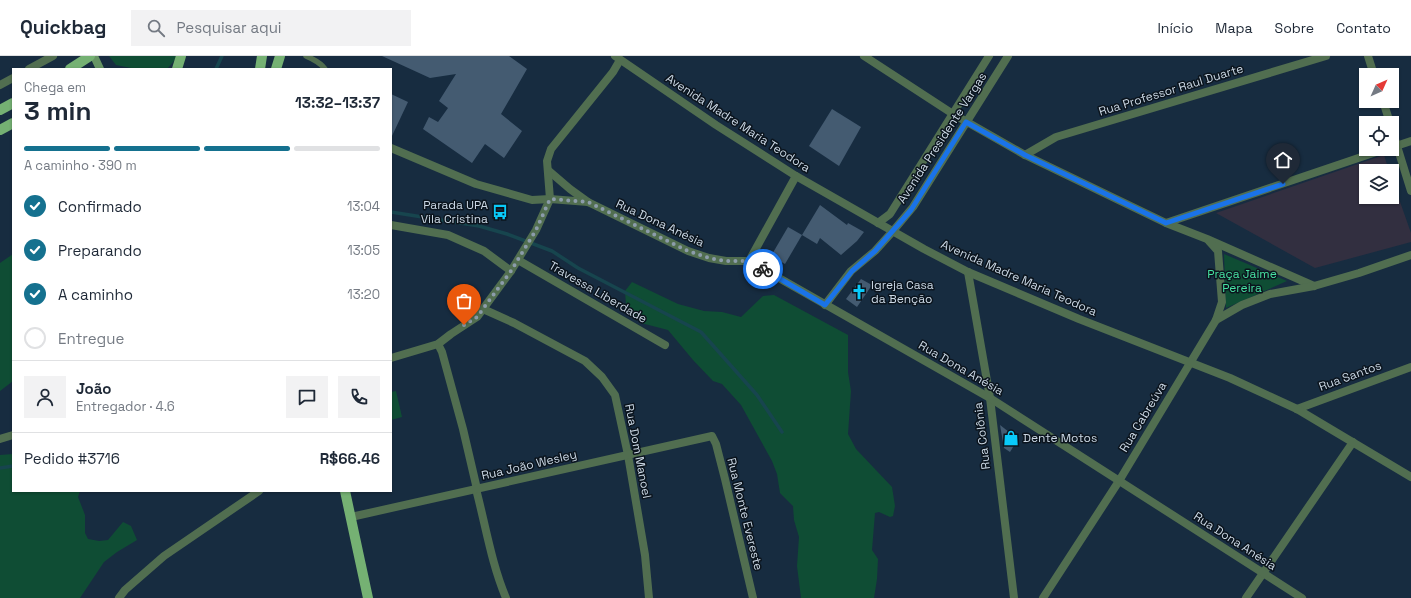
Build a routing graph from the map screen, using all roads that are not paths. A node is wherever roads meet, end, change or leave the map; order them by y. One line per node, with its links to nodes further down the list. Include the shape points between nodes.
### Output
1 (53, 56): 14 (street)
2 (90, 56): 15 (main road)
3 (94, 56): 16 (main road)
4 (181, 56): 17 (main road)
5 (262, 56): 18 (main road)
6 (280, 56): 19 (main road)
7 (306, 56): 20 (lane)
8 (864, 56): 26 (street)
9 (989, 56): 26 (street, Avenida Presidente Vargas)
10 (1008, 56): 27 (street, Avenida Presidente Vargas)
11 (1326, 56): 33 (street, Rua Professor Raul Duarte, via 1056,138)
12 (1368, 56): 21 (street)
13 (618, 58): 36 (street, via 613,72 551,149); 37 (street, Avenida Madre Maria Teodora)
14 (31, 68)
15 (72, 68)
16 (100, 68)
17 (177, 68)
18 (260, 68)
19 (276, 68)
20 (324, 68)
21 (1372, 68)
22 (12, 79): 23 (street)
23 (0, 85)
24 (12, 104): 25 (main road)
25 (0, 110)
26 (953, 114): 27 (street); 41 (street, Avenida Presidente Vargas, via 890,214)
27 (966, 122): 33 (street); 44 (street, Avenida Presidente Vargas, via 913,207)
28 (12, 124): 29 (main road)
29 (0, 130)
30 (1411, 141): 31 (street)
31 (1399, 145)
32 (392, 148): 39 (street, Rua Dona Anésia, via 476,184 532,200)
33 (1025, 155): 42 (street)
34 (1365, 156): 42 (street)
35 (1398, 156): 38 (street)
36 (549, 171): 39 (street); 40 (street, Rua Dona Anésia)
37 (796, 176): 41 (street, Avenida Madre Maria Teodora); 48 (street)
38 (1411, 191)
39 (550, 199): 40 (street, Rua Dona Anésia); 47 (street, via 536,230)
40 (588, 202): 48 (street, Rua Dona Anésia, via 688,251 726,261)
41 (878, 223): 44 (street, Avenida Madre Maria Teodora)
42 (1166, 223): 45 (street)
43 (392, 225): 49 (street, via 448,235 484,251)
44 (893, 231): 50 (street, Avenida Madre Maria Teodora); 52 (street, Avenida Presidente Vargas, via 852,271)
45 (1207, 239): 51 (street); 54 (street, Rua Cabreúva, via 1218,251 1222,302)
46 (1411, 255): 51 (street)
47 (518, 260): 49 (street); 56 (street, Travessa Liberdade)
48 (749, 261): 52 (street, Rua Dona Anésia)
49 (511, 271): 53 (street)
50 (968, 272): 58 (street, Avenida Madre Maria Teodora, via 1079,319); 60 (street, Rua Colônia)
51 (1314, 286): 54 (street, via 1270,294 1242,305)
52 (825, 305): 60 (street, Rua Dona Anésia)
53 (483, 309): 55 (street, via 477,317); 66 (street, Rua Dom Manoel, via 585,361 602,377 614,395)
54 (1216, 320): 58 (street, Rua Cabreúva)
55 (438, 344): 57 (street); 69 (street, via 463,429)
56 (665, 345)
57 (392, 358)
58 (1191, 362): 61 (street, Avenida Madre Maria Teodora); 68 (street, Rua Cabreúva)
59 (1411, 367): 61 (street, Rua Santos)
60 (990, 398): 68 (street, Rua Dona Anésia); 79 (street, Rua Colônia)
61 (1297, 408): 65 (street, Avenida Madre Maria Teodora)
62 (12, 435): 64 (street)
63 (712, 436): 66 (street, Rua João Wesley); 78 (street, Rua Monte Evereste, via 725,479)
64 (0, 439)
65 (1353, 442): 67 (street, Avenida Madre Maria Teodora); 73 (street)
66 (628, 455): 69 (street, Rua João Wesley); 77 (street, Rua Dom Manoel, via 645,555)
67 (1411, 477)
68 (1119, 481): 73 (street, Rua Dona Anésia); 80 (street, Rua Cabreúva)
69 (477, 489): 72 (street, Rua João Wesley); 76 (street)
70 (258, 492): 74 (street, via 164,556)
71 (346, 492): 72 (main road)
72 (351, 517): 75 (main road)
73 (1263, 573): 81 (street); 82 (street, Rua Dona Anésia)
74 (119, 598)
75 (365, 598)
76 (506, 598)
77 (649, 598)
78 (753, 598)
79 (1014, 598)
80 (1043, 598)
81 (1246, 598)
82 (1302, 598)

